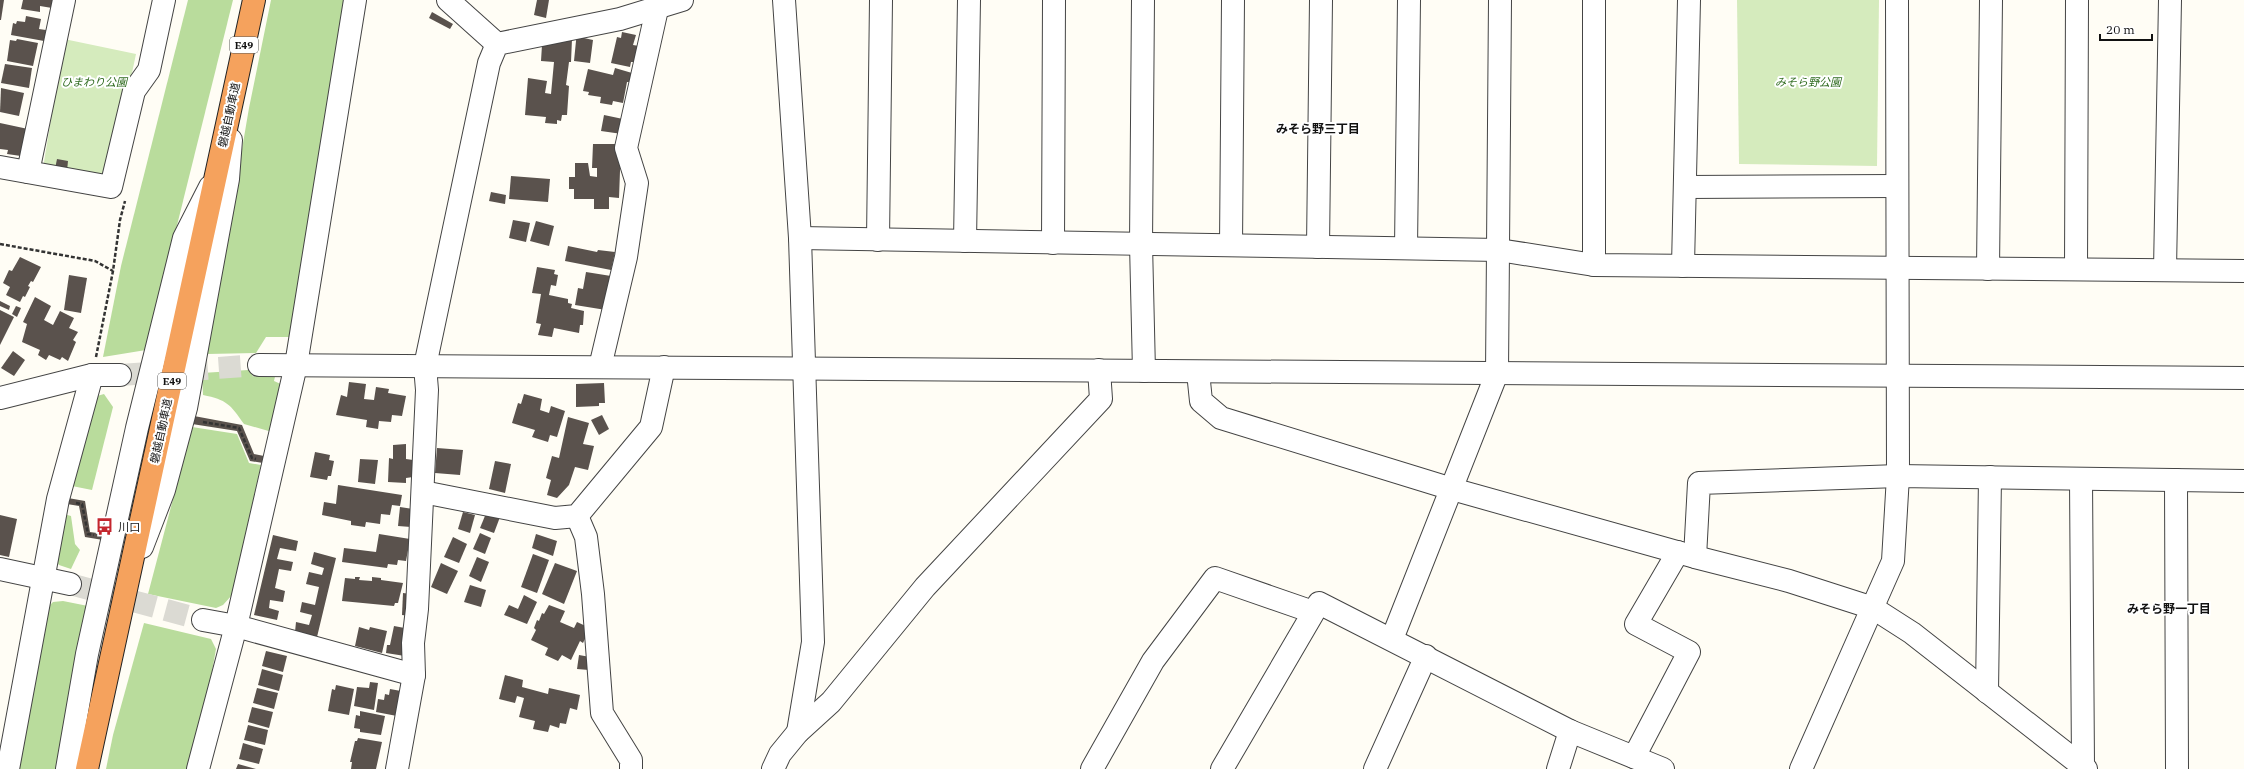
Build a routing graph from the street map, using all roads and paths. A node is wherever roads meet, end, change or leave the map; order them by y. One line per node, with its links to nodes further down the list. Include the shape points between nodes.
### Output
1 (64, 0): 26 (street)
2 (164, 0): 26 (street, via 149,70 134,91 111,187)
3 (254, 0): 24 (highway, 磐越自動車道 / E49)
4 (355, 0): 48 (street)
5 (448, 0): 23 (street)
6 (682, 0): 22 (street)
7 (784, 0): 30 (street)
8 (881, 0): 31 (street)
9 (969, 0): 32 (street)
10 (1054, 0): 33 (street)
11 (1143, 0): 35 (street)
12 (1233, 0): 36 (street)
13 (1321, 0): 37 (street)
14 (1409, 0): 38 (street)
15 (1500, 0): 39 (street)
16 (1594, 0): 40 (street)
17 (1689, 0): 29 (street)
18 (1897, 0): 28 (street)
19 (1991, 0): 43 (street)
20 (2077, 0): 44 (street)
21 (2170, 0): 45 (street)
22 (657, 9): 23 (street); 50 (street, via 626,148 637,183 626,257)
23 (497, 44): 49 (street, via 489,63)
24 (235, 89): 27 (highway, 磐越自動車道 / E49); 78 (street, via 228,179 186,408 164,490)
25 (0, 166): 26 (street)
26 (28, 172)
27 (215, 177): 78 (highway, 磐越自動車道 / E49); 92 (street, via 184,238 137,428 87,654)
28 (1898, 186): 29 (street); 42 (street)
29 (1686, 187): 41 (street)
30 (800, 238): 31 (street); 52 (street)
31 (878, 240): 32 (street)
32 (965, 241): 33 (street)
33 (1054, 242): 35 (street)
34 (0, 244): 58 (path, via 95,261 113,271)
35 (1141, 244): 36 (street); 54 (street)
36 (1231, 245): 37 (street)
37 (1318, 247): 38 (street)
38 (1406, 248): 39 (street)
39 (1499, 250): 40 (street); 56 (street)
40 (1594, 265): 41 (street)
41 (1683, 266): 42 (street)
42 (1897, 268): 43 (street); 59 (street)
43 (1988, 268): 44 (street)
44 (2076, 269): 45 (street)
45 (2165, 270): 46 (street)
46 (2244, 271)
47 (259, 365): 48 (street)
48 (296, 365): 49 (street); 82 (street)
49 (425, 366): 50 (street); 70 (street, via 427,390)
50 (600, 367): 51 (street)
51 (664, 368): 52 (street); 72 (street, via 652,427)
52 (805, 368): 53 (street); 88 (street, via 813,642)
53 (1099, 370): 54 (street); 88 (street, via 1101,399 925,587 831,702)
54 (1144, 371): 55 (street)
55 (1198, 372): 56 (street); 69 (street, via 1201,401 1221,418)
56 (1497, 373): 59 (street); 69 (street)
57 (120, 374): 58 (street)
58 (92, 375): 61 (street); 76 (street, via 58,499)
59 (1898, 376): 60 (street); 64 (street)
60 (2244, 378)
61 (0, 398)
62 (196, 420): 63 (path, via 239,428 252,458)
63 (261, 459)
64 (1898, 476): 65 (street); 74 (street, via 1699,483); 79 (street, via 1893,561)
65 (1990, 477): 66 (street); 86 (street)
66 (2081, 479): 67 (street); 90 (street)
67 (2176, 480): 68 (street); 104 (street)
68 (2244, 481)
69 (1452, 489): 74 (street); 83 (street)
70 (423, 492): 72 (street, via 555,518); 85 (street, via 413,643)
71 (69, 501): 73 (path, via 82,504 88,534)
72 (577, 516): 96 (street, via 587,544 602,713 631,760)
73 (100, 536)
74 (1686, 555): 79 (street, via 1789,581); 89 (street, via 1636,624 1689,652)
75 (0, 569): 76 (street)
76 (42, 578): 77 (street); 91 (street)
77 (70, 584)
78 (128, 584): 93 (highway, 磐越自動車道 / E49)
79 (1873, 608): 86 (street, via 1912,633); 103 (street)
80 (1313, 612): 83 (street, via 1319,602); 98 (street, via 1215,578 1154,661); 99 (street)
81 (203, 620): 82 (street)
82 (236, 626): 85 (street); 94 (street)
83 (1392, 639): 84 (street)
84 (1426, 656): 87 (street); 100 (street)
85 (414, 675): 95 (street)
86 (1987, 692): 90 (street)
87 (1570, 731): 89 (street); 101 (street)
88 (798, 732): 97 (street, via 780,754)
89 (1634, 757): 102 (street)
90 (2084, 768)
91 (8, 769)
92 (67, 769)
93 (87, 769)
94 (198, 769)
95 (397, 769)
96 (631, 769)
97 (773, 769)
98 (1092, 769)
99 (1222, 769)
100 (1375, 769)
101 (1558, 769)
102 (1663, 769)
103 (1801, 769)
104 (2177, 769)

